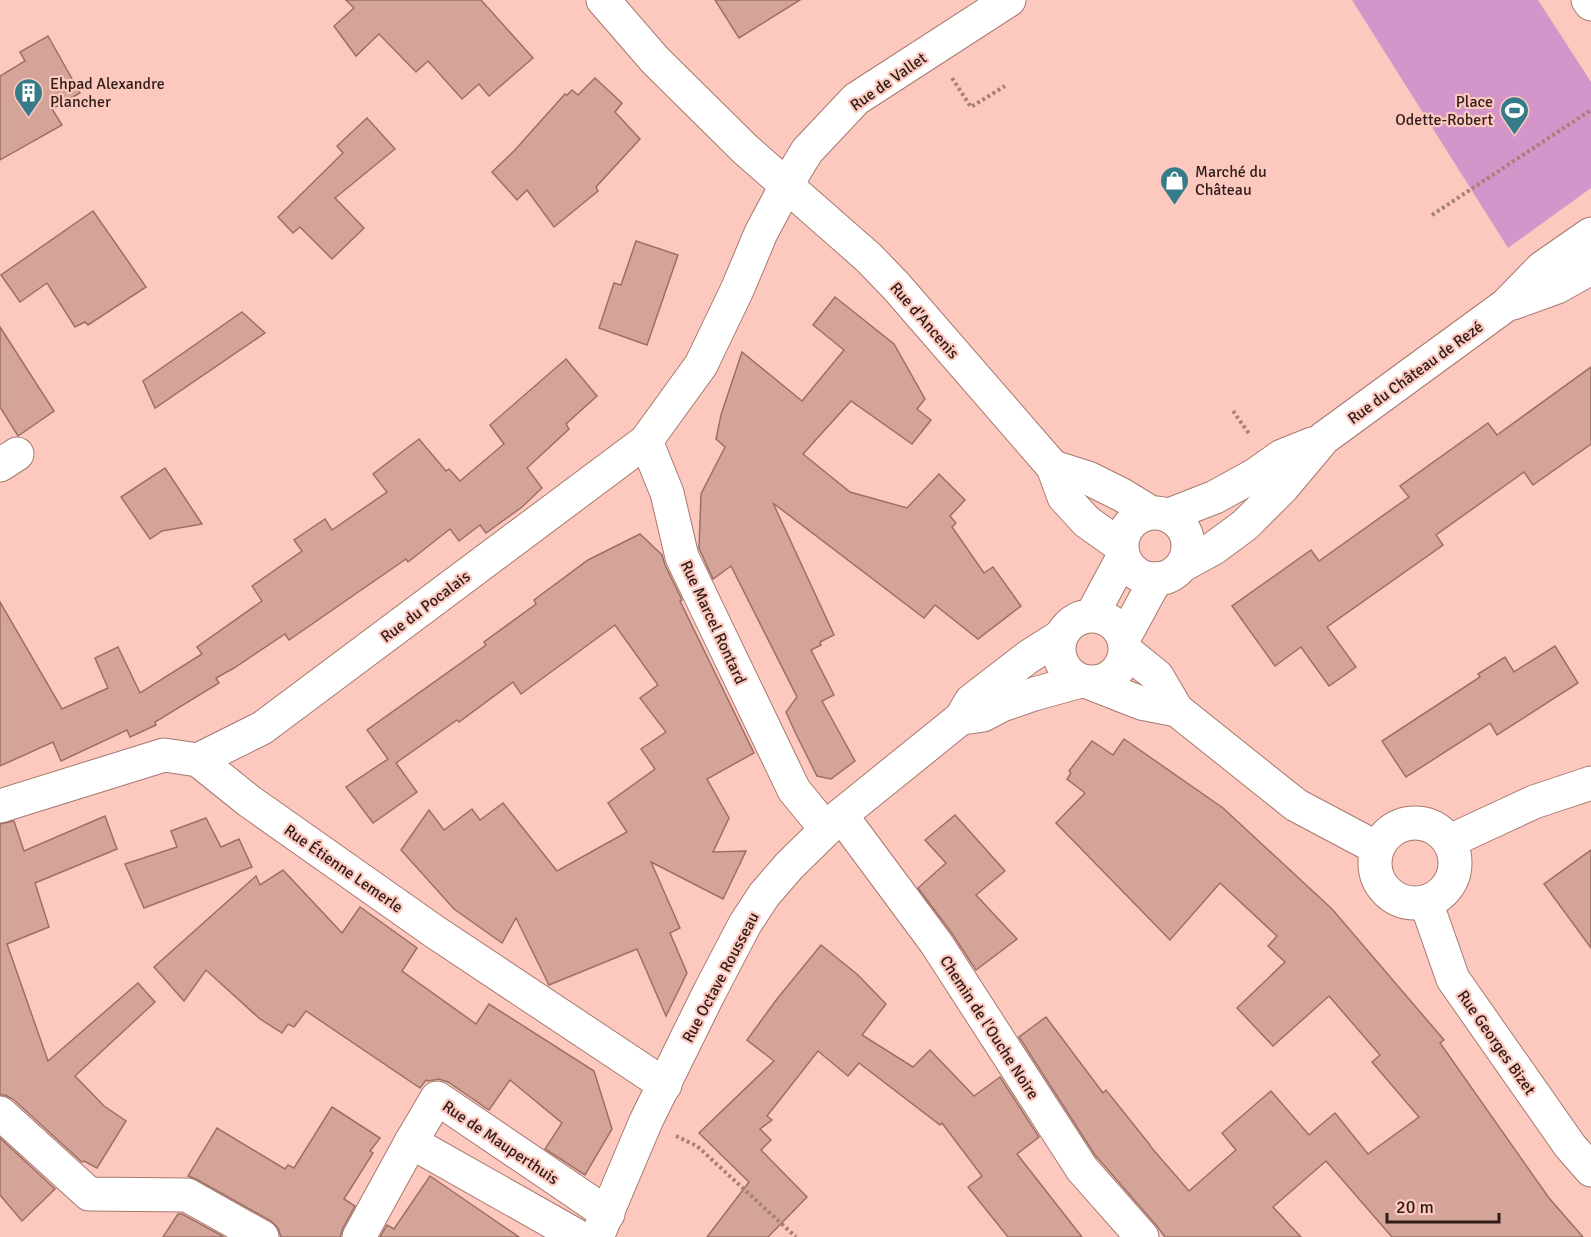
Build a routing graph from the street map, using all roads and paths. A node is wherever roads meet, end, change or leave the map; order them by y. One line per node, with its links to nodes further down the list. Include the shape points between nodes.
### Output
1 (603, 0): 8 (street, Rue d'Ancenis, via 655,60 745,149)
2 (1009, 0): 8 (street, Rue de Vallet, via 856,99 807,150)
3 (1588, 0): 4 (street)
4 (1591, 4)
5 (949, 73): 6 (path, via 971,107)
6 (1005, 86)
7 (1591, 110): 9 (path)
8 (787, 184): 16 (street, via 701,365); 17 (street, Rue d'Ancenis, via 896,286)
9 (1432, 215)
10 (1591, 234): 12 (street, Rue du Château de Rezé, via 1542,268)
11 (1591, 268): 12 (street, Rue du Château de Rezé, via 1557,287)
12 (1506, 306): 15 (street, Rue du Château de Rezé)
13 (1233, 411): 14 (path)
14 (1251, 436)
15 (1324, 438): 18 (street, Rue du Château de Rezé, via 1282,456 1215,497); 20 (street, Rue du Château de Rezé, via 1245,525 1214,548)
16 (646, 441): 27 (street, Rue du Pocalais, via 262,728); 30 (street, Rue Marcel Rontard, via 667,493 682,557 794,790)
17 (1053, 467): 18 (street, via 1088,478); 19 (street, Rue d'Ancenis, via 1064,497)
18 (1159, 513): 19 (street, via 1139,516 1129,524 1123,534); 20 (street, via 1178,521 1188,542 1188,554)
19 (1122, 552): 20 (street, via 1128,566 1145,578); 21 (street)
20 (1169, 572): 23 (street)
21 (1092, 615): 22 (street, via 1073,621); 23 (street, via 1112,622)
22 (1061, 636): 24 (street, via 1060,658 1064,668); 26 (street, Rue Octave Rousseau, via 971,701)
23 (1125, 644): 24 (street, via 1119,670 1101,682); 25 (street, via 1157,676)
24 (1086, 682): 25 (street, via 1141,703); 26 (street, Rue Octave Rousseau, via 1056,687 983,715)
25 (1178, 710): 32 (street, via 1296,805)
26 (961, 718): 30 (street, Rue Octave Rousseau)
27 (198, 760): 29 (street, via 164,755); 34 (street, Rue Étienne Lemerle, via 249,801 435,932)
28 (1591, 783): 31 (street, via 1534,802)
29 (0, 806)
30 (833, 822): 34 (street, Rue Octave Rousseau, via 789,866 745,924); 44 (street, Chemin de l'Ouche Noire, via 936,943 1082,1169)
31 (1450, 841): 32 (street, via 1426,823 1411,822 1397,826); 33 (street, via 1455,852 1454,877 1447,889)
32 (1377, 848): 33 (street, via 1377,877 1385,890 1397,899)
33 (1426, 902): 38 (street, Rue Georges Bizet, via 1453,979)
34 (665, 1084): 36 (street, Rue Octave Rousseau)
35 (0, 1113): 40 (street, via 89,1194 187,1195)
36 (646, 1121): 39 (street, Rue Octave Rousseau); 43 (path, via 697,1146)
37 (411, 1142): 39 (street, Rue de Mauperthuis, via 437,1098); 41 (street, Rue de Mauperthuis); 42 (street)
38 (1591, 1170)
39 (602, 1226)
40 (262, 1237)
41 (359, 1237)
42 (579, 1237)
43 (796, 1237)
44 (1142, 1237)

